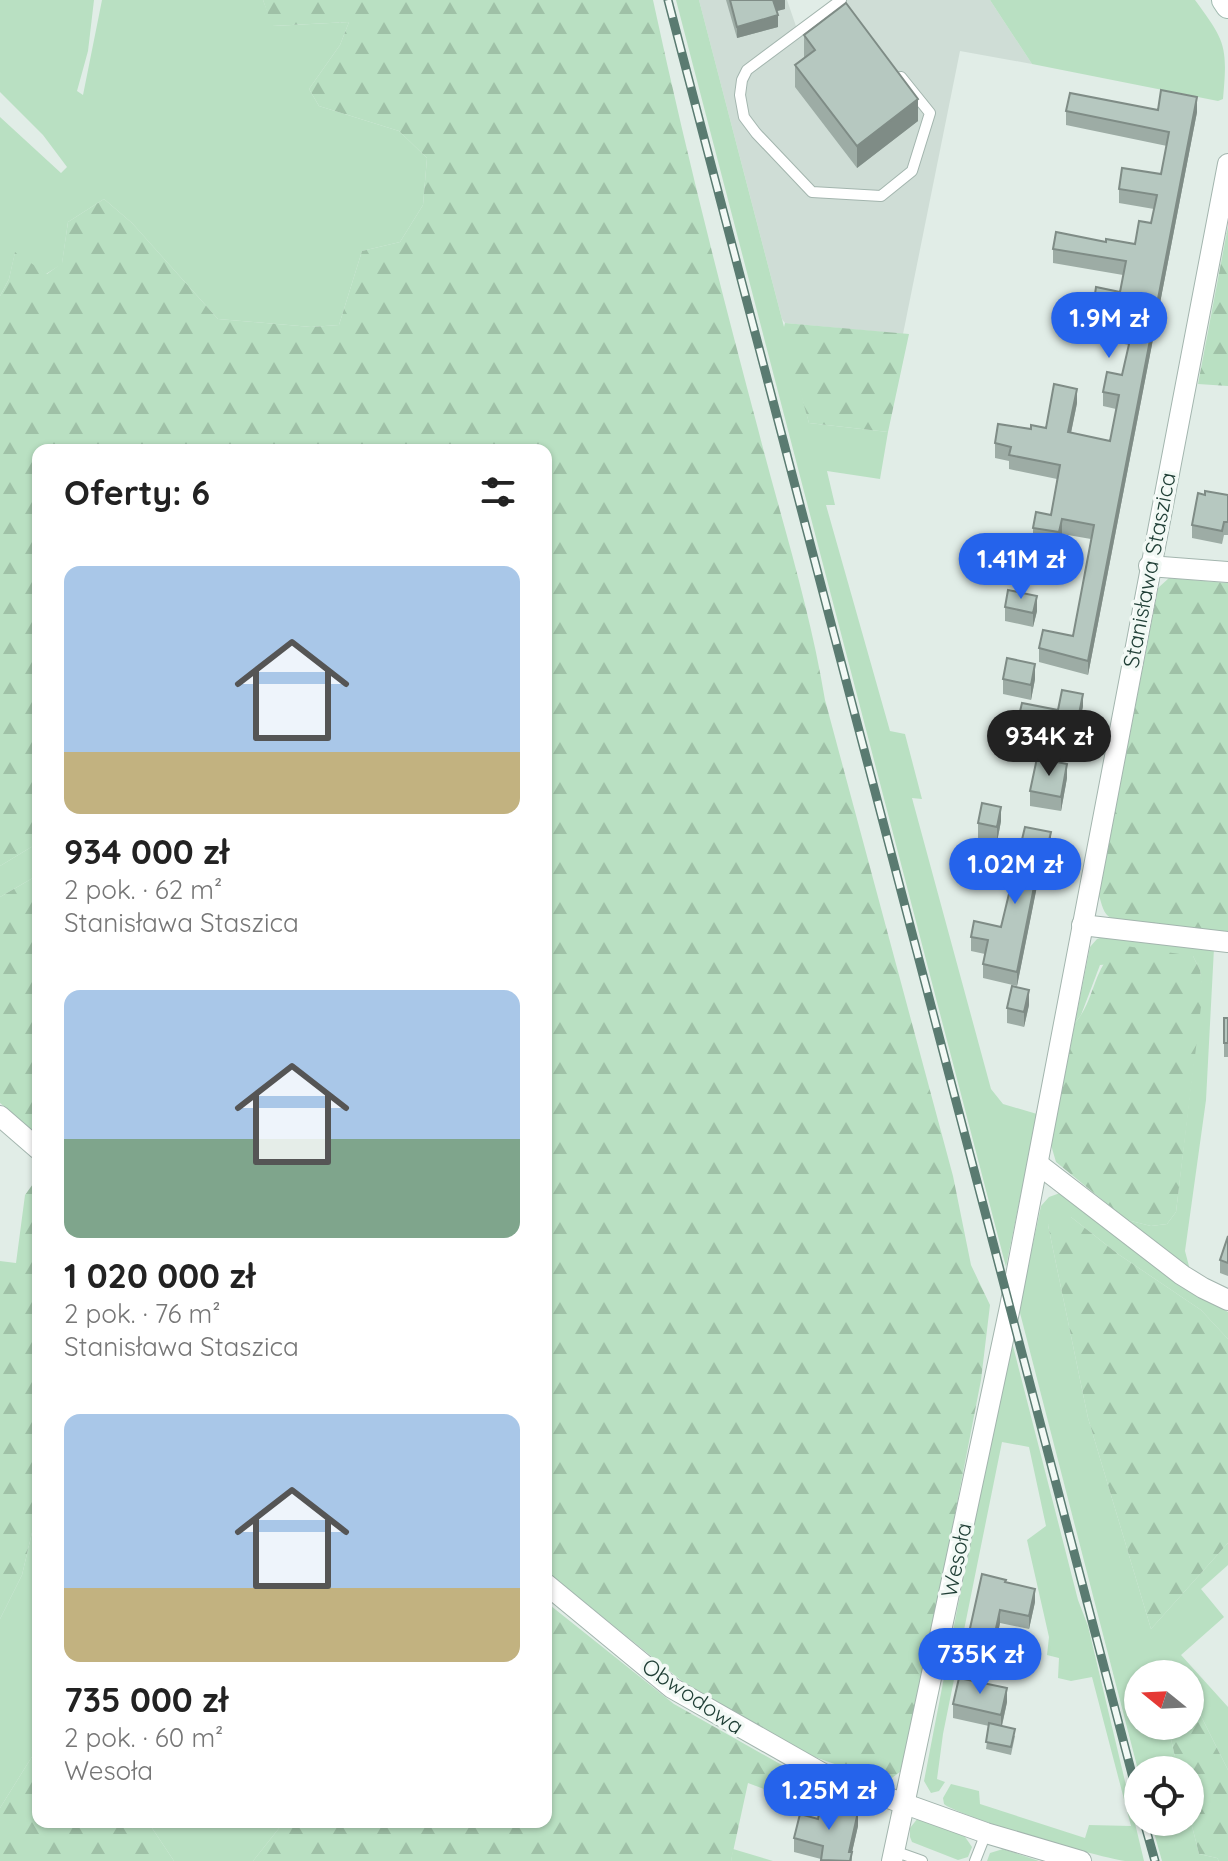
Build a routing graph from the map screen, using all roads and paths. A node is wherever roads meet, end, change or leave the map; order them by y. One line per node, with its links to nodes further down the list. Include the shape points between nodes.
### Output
1 (1224, 0): 3 (main road)
2 (840, 1): 4 (lane); 5 (lane, via 747,70 740,95 744,117 812,192 881,196 912,171 930,113)
3 (1228, 6)
4 (849, 14)
5 (890, 63)
6 (1228, 164): 7 (street, Stanisława Staszica)
7 (1149, 566): 8 (street); 9 (street, Stanisława Staszica)
8 (1228, 572)
9 (1082, 925): 10 (street); 13 (street, Stanisława Staszica)
10 (1228, 942)
11 (1, 1117): 12 (street)
12 (32, 1144)
13 (1038, 1164): 14 (street, via 1182,1275); 15 (street, Stanisława Staszica)
14 (1228, 1300)
15 (1010, 1307): 17 (street, Wesoła)
16 (552, 1589): 17 (street, Obwodowa, via 672,1688 827,1776)
17 (906, 1803): 18 (street, Obwodowa); 19 (street, Wesoła)
18 (986, 1833): 21 (lane); 22 (street, Obwodowa)
19 (893, 1856): 20 (lane)
20 (922, 1861)
21 (975, 1861)
22 (1081, 1861)

